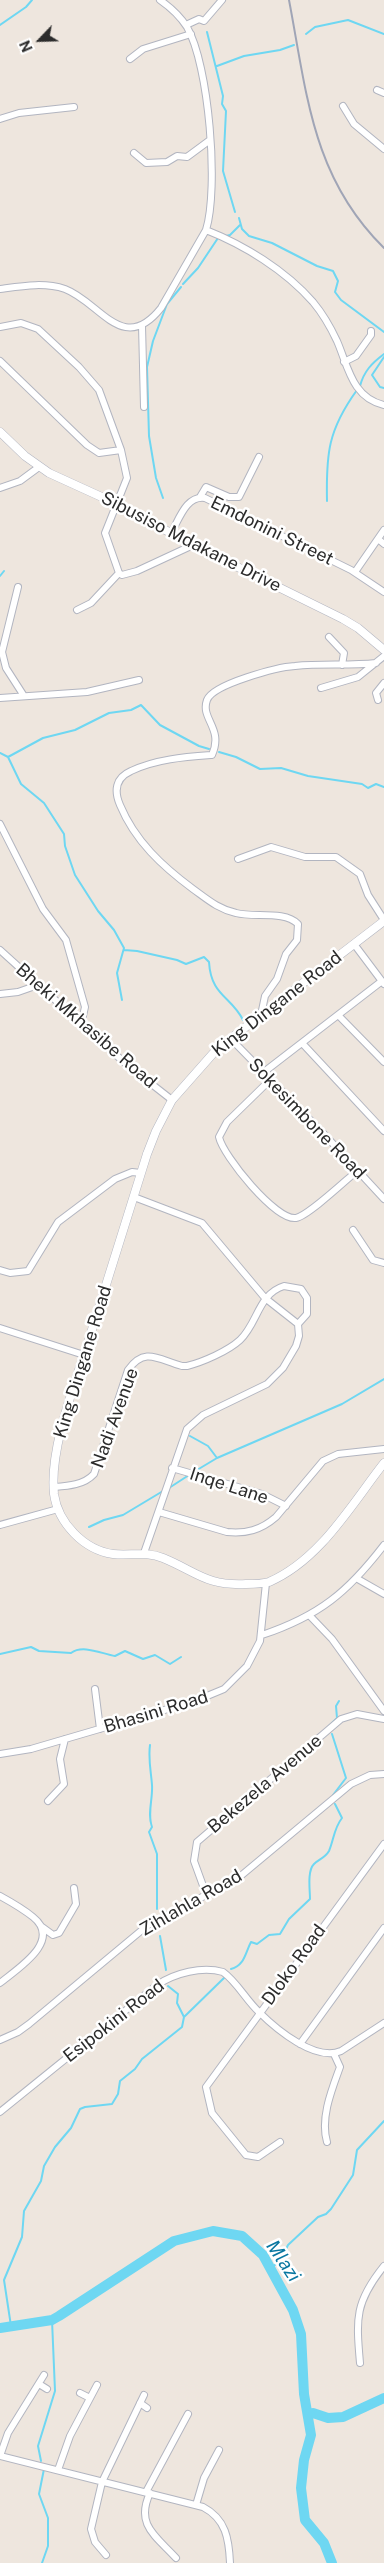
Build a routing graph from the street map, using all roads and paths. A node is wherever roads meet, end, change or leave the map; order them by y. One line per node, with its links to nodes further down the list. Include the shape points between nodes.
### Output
1 (160, 0): 3 (street)
2 (222, 0): 3 (street, via 204,21 199,19)
3 (186, 25): 4 (street)
4 (191, 34): 5 (street, via 143,49); 11 (street, via 204,86)
5 (130, 59)
6 (377, 90): 7 (street)
7 (384, 93)
8 (343, 106): 12 (street, via 354,124)
9 (74, 107): 10 (street)
10 (0, 118)
11 (210, 140): 13 (street, via 190,155 177,156 168,162 146,163); 14 (street, via 212,195)
12 (384, 149)
13 (134, 154)
14 (206, 230): 16 (street, via 162,308); 20 (street, via 226,238 276,268 302,291 326,319)
15 (0, 287): 16 (street, via 55,286 80,298 116,325)
16 (142, 325): 22 (street)
17 (0, 327): 24 (street, via 21,323 35,327 50,338 103,397)
18 (371, 331): 20 (street, via 356,356)
19 (0, 362): 24 (street, via 87,445 99,452)
20 (344, 362): 21 (street, via 364,396)
21 (384, 405)
22 (144, 407)
23 (0, 432): 26 (street, Sibusiso Mdakane Drive)
24 (121, 450): 29 (street, via 127,478)
25 (259, 457): 28 (street, via 238,497 206,488)
26 (39, 467): 27 (street, via 20,481); 29 (street, Sibusiso Mdakane Drive)
27 (0, 488)
28 (200, 497): 31 (street, Emdonini Street, via 187,505); 35 (street, Emdonini Street, via 239,513)
29 (117, 505): 31 (street, Sibusiso Mdakane Drive); 36 (street, via 106,533)
30 (384, 530): 32 (street)
31 (171, 534): 34 (street, Sibusiso Mdakane Drive)
32 (378, 540): 33 (street); 35 (street)
33 (384, 544)
34 (193, 545): 36 (street, via 137,571); 41 (street, Sibusiso Mdakane Drive, via 343,619)
35 (355, 572): 38 (street, Emdonini Street)
36 (120, 573): 39 (street, via 92,602)
37 (18, 587): 48 (street, via 2,652 6,668)
38 (384, 592)
39 (77, 610)
40 (329, 638): 44 (street, via 343,651)
41 (384, 650)
42 (384, 656): 43 (street)
43 (376, 663): 44 (street); 47 (street, via 358,677)
44 (342, 665): 59 (street, via 288,667 216,690 206,707 217,739 212,755 178,758 140,767 124,775 115,790 125,820 144,847 170,873 205,899 233,913 285,917 298,924 298,940 286,954 277,979 265,996)
45 (139, 680): 48 (street, via 87,692)
46 (384, 683): 50 (street, via 376,694)
47 (321, 688)
48 (24, 696): 49 (street)
49 (0, 698)
50 (378, 700)
51 (0, 824): 61 (street, via 43,909 66,940 85,1006)
52 (238, 859): 53 (street, via 266,848 305,858 336,857 360,874 368,895)
53 (384, 920): 54 (street, King Dingane Road)
54 (354, 944): 56 (street); 59 (street, King Dingane Road)
55 (0, 950): 57 (street, Bheki Mkhasibe Road)
56 (383, 983): 60 (street)
57 (38, 985): 58 (street); 61 (street, Bheki Mkhasibe Road)
58 (0, 994)
59 (261, 1014): 62 (street, King Dingane Road)
60 (338, 1015): 63 (street); 64 (street)
61 (79, 1021): 67 (street, Bheki Mkhasibe Road)
62 (230, 1038): 65 (street, Sokesimbone Road); 67 (street, King Dingane Road, via 201,1065)
63 (302, 1043): 65 (street); 68 (street)
64 (384, 1062)
65 (264, 1072): 66 (street, Sokesimbone Road)
66 (271, 1079): 69 (street, Sokesimbone Road); 69 (street, via 227,1122 219,1137 226,1154 273,1208 286,1216 302,1216)
67 (172, 1100): 70 (street, King Dingane Road, via 156,1131)
68 (384, 1131)
69 (357, 1170): 72 (street, Sokesimbone Road)
70 (141, 1173): 71 (street, King Dingane Road); 75 (street, via 132,1172 115,1179 58,1222 28,1271 10,1274)
71 (134, 1197): 76 (street, via 202,1223); 79 (street, King Dingane Road)
72 (384, 1199)
73 (353, 1230): 74 (street, via 373,1260)
74 (384, 1263)
75 (0, 1270)
76 (265, 1298): 77 (street); 77 (street, via 284,1286 301,1289 307,1298 308,1312); 83 (street, Nadi Avenue, via 240,1340 202,1360 182,1366 150,1356 137,1360 128,1370 94,1474 77,1484)
77 (298, 1324): 82 (street, via 296,1346 276,1377 194,1420 182,1438)
78 (0, 1328): 79 (street)
79 (84, 1355): 83 (street, King Dingane Road, via 64,1420)
80 (384, 1449): 84 (street, via 344,1453 322,1461)
81 (384, 1463): 91 (street, King Dingane Road, via 313,1552 295,1567)
82 (172, 1468): 84 (street, Inqe Lane, via 262,1494); 86 (street)
83 (54, 1487): 85 (street, King Dingane Road)
84 (286, 1506): 86 (street, via 262,1528 238,1533)
85 (58, 1508): 87 (street); 89 (street, King Dingane Road, via 71,1530 89,1546 113,1554)
86 (159, 1512): 89 (street)
87 (0, 1525)
88 (384, 1545): 90 (street)
89 (144, 1553): 91 (street, King Dingane Road, via 162,1558 209,1581 227,1585)
90 (356, 1578): 92 (street); 93 (street, via 337,1598)
91 (266, 1583): 94 (street, Bhasini Road)
92 (384, 1594)
93 (310, 1616): 94 (street); 96 (street, via 332,1639)
94 (262, 1636): 98 (street, Bhasini Road, via 247,1666 224,1689 195,1701)
95 (95, 1689): 98 (street)
96 (384, 1711)
97 (384, 1719): 105 (street, Bekezela Avenue, via 357,1714 341,1720 200,1839 195,1847 194,1861)
98 (100, 1729): 99 (street, Bhasini Road)
99 (65, 1739): 100 (street, Bhasini Road); 102 (street, via 60,1755 64,1784)
100 (0, 1754)
101 (384, 1774): 105 (street, Zihlahla Road, via 370,1775 351,1784 237,1879)
102 (48, 1801)
103 (384, 1844): 110 (street, Dloko Road)
104 (74, 1888): 107 (street, via 76,1904 59,1933 53,1935)
105 (206, 1894): 112 (street, Zihlahla Road, via 148,1925 29,2024)
106 (0, 1896): 107 (street, via 33,1917)
107 (42, 1928): 109 (street, via 42,1942 37,1951)
108 (384, 1929): 113 (street)
109 (0, 1982)
110 (259, 2013): 113 (street, Esipokini Road); 115 (street, Esipokini Road, via 223,1972 205,1970 170,1978 157,1984); 116 (street, Dloko Road, via 206,2087 212,2113 246,2155 256,2158)
111 (384, 2023): 114 (street)
112 (0, 2040)
113 (300, 2044): 114 (street, Esipokini Road, via 320,2054)
114 (334, 2054): 117 (street, via 340,2067 332,2085 325,2119)
115 (0, 2112)
116 (280, 2142)
117 (327, 2142)
118 (384, 2266): 119 (street, via 368,2286 359,2308)
119 (360, 2363)
120 (44, 2375): 121 (street)
121 (39, 2384): 123 (street); 131 (street, via 8,2433)
122 (98, 2385): 126 (street)
123 (47, 2389)
124 (80, 2393): 126 (street)
125 (144, 2396): 127 (street)
126 (90, 2398): 132 (street, via 67,2442)
127 (140, 2404): 128 (street); 133 (street)
128 (147, 2408)
129 (188, 2414): 134 (street)
130 (219, 2450): 135 (street, via 204,2478)
131 (0, 2456): 132 (street)
132 (58, 2470): 133 (street)
133 (102, 2482): 134 (street); 136 (street, via 92,2529 95,2542)
134 (148, 2493): 135 (street); 137 (street, via 144,2509 148,2527)
135 (196, 2505): 138 (street, via 215,2515 225,2528)
136 (106, 2555)
137 (176, 2558)
138 (230, 2563)

